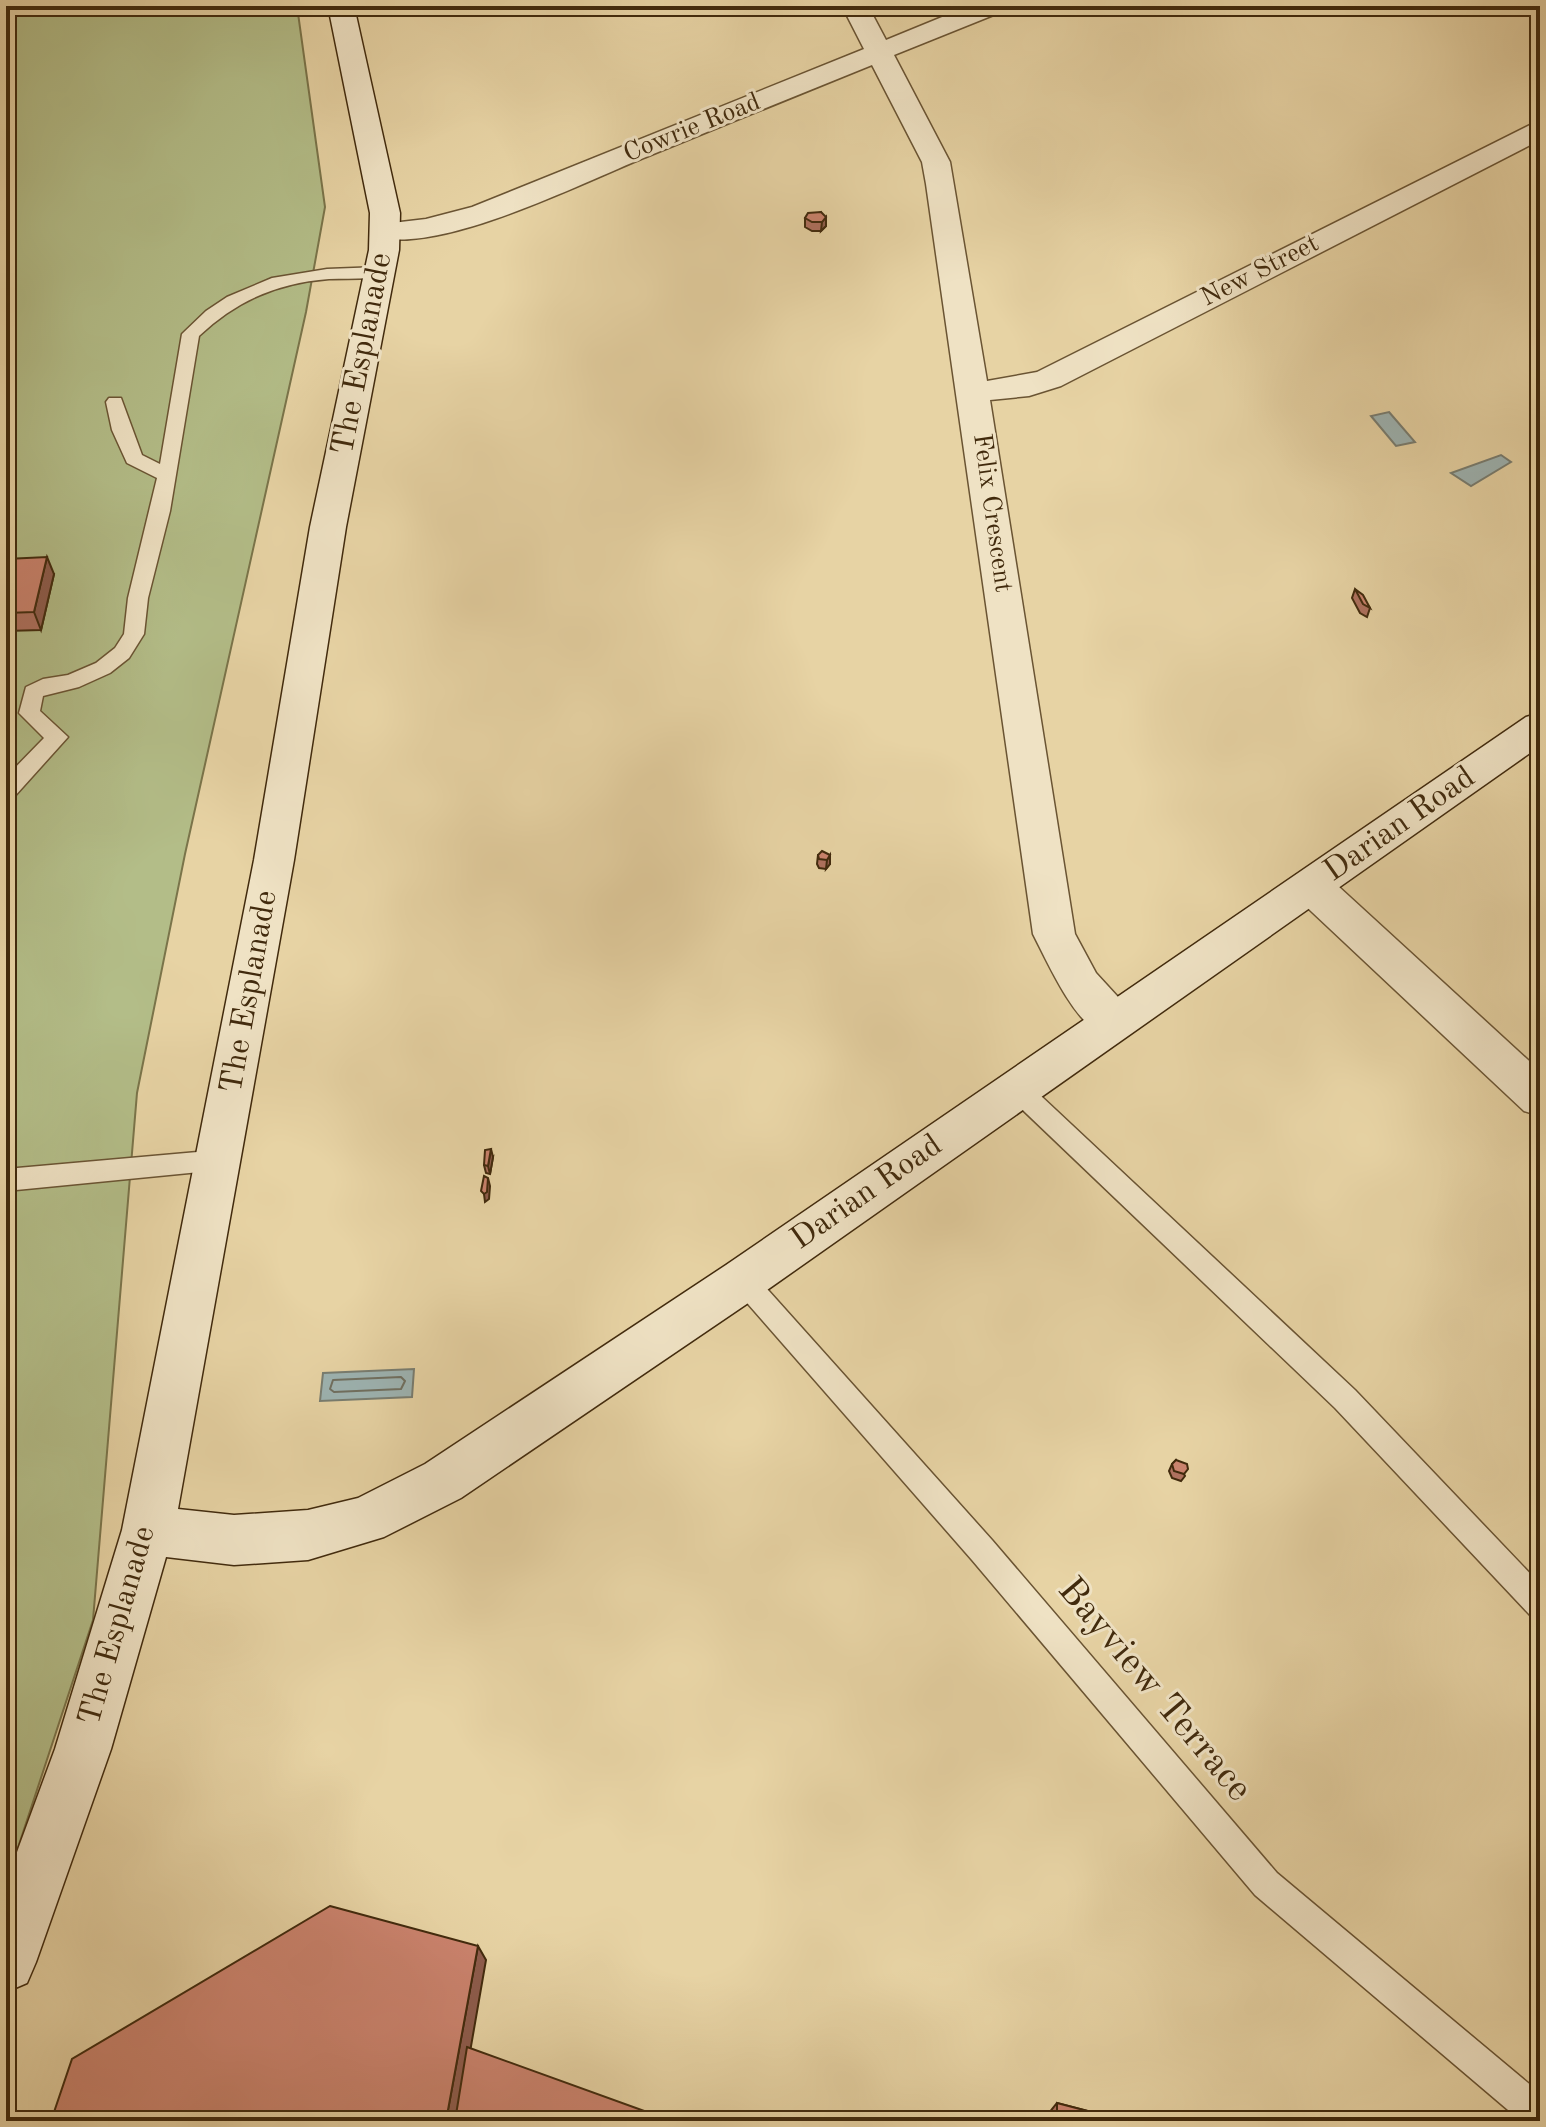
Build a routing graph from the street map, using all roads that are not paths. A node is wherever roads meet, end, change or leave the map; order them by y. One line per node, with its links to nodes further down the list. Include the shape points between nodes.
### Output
1 (341, 6): 6 (street, The Esplanade)
2 (855, 6): 4 (street, Felix Crescent)
3 (992, 6): 4 (street, Cowrie Road)
4 (879, 52): 6 (street, Cowrie Road, via 483,213 427,228); 8 (street, Felix Crescent, via 936,162)
5 (1540, 129): 8 (street, New Street, via 1049,379)
6 (386, 231): 7 (street, The Esplanade)
7 (380, 272): 10 (lane, via 302,275 234,299 208,315 191,334); 17 (street, The Esplanade, via 328,527)
8 (973, 392): 14 (street, Felix Crescent, via 1054,934 1081,985)
9 (115, 402): 10 (lane, via 134,459)
10 (165, 474): 12 (lane, via 134,634 103,668 33,692 29,713 57,737)
11 (1540, 727): 13 (street, Darian Road)
12 (6, 791)
13 (1311, 886): 14 (street, Darian Road); 16 (street)
14 (1114, 1021): 15 (street, Darian Road)
15 (1016, 1088): 19 (street, Darian Road); 21 (lane, via 1345,1399)
16 (1540, 1098)
17 (220, 1160): 18 (lane); 20 (street, The Esplanade)
18 (6, 1180)
19 (743, 1280): 20 (street, Darian Road, via 456,1473 366,1520 308,1535 234,1540); 23 (lane, Bayview Terrace, via 1266,1884)
20 (148, 1530): 22 (street, The Esplanade, via 83,1749)
21 (1540, 1605)
22 (6, 1962)
23 (1540, 2115)

